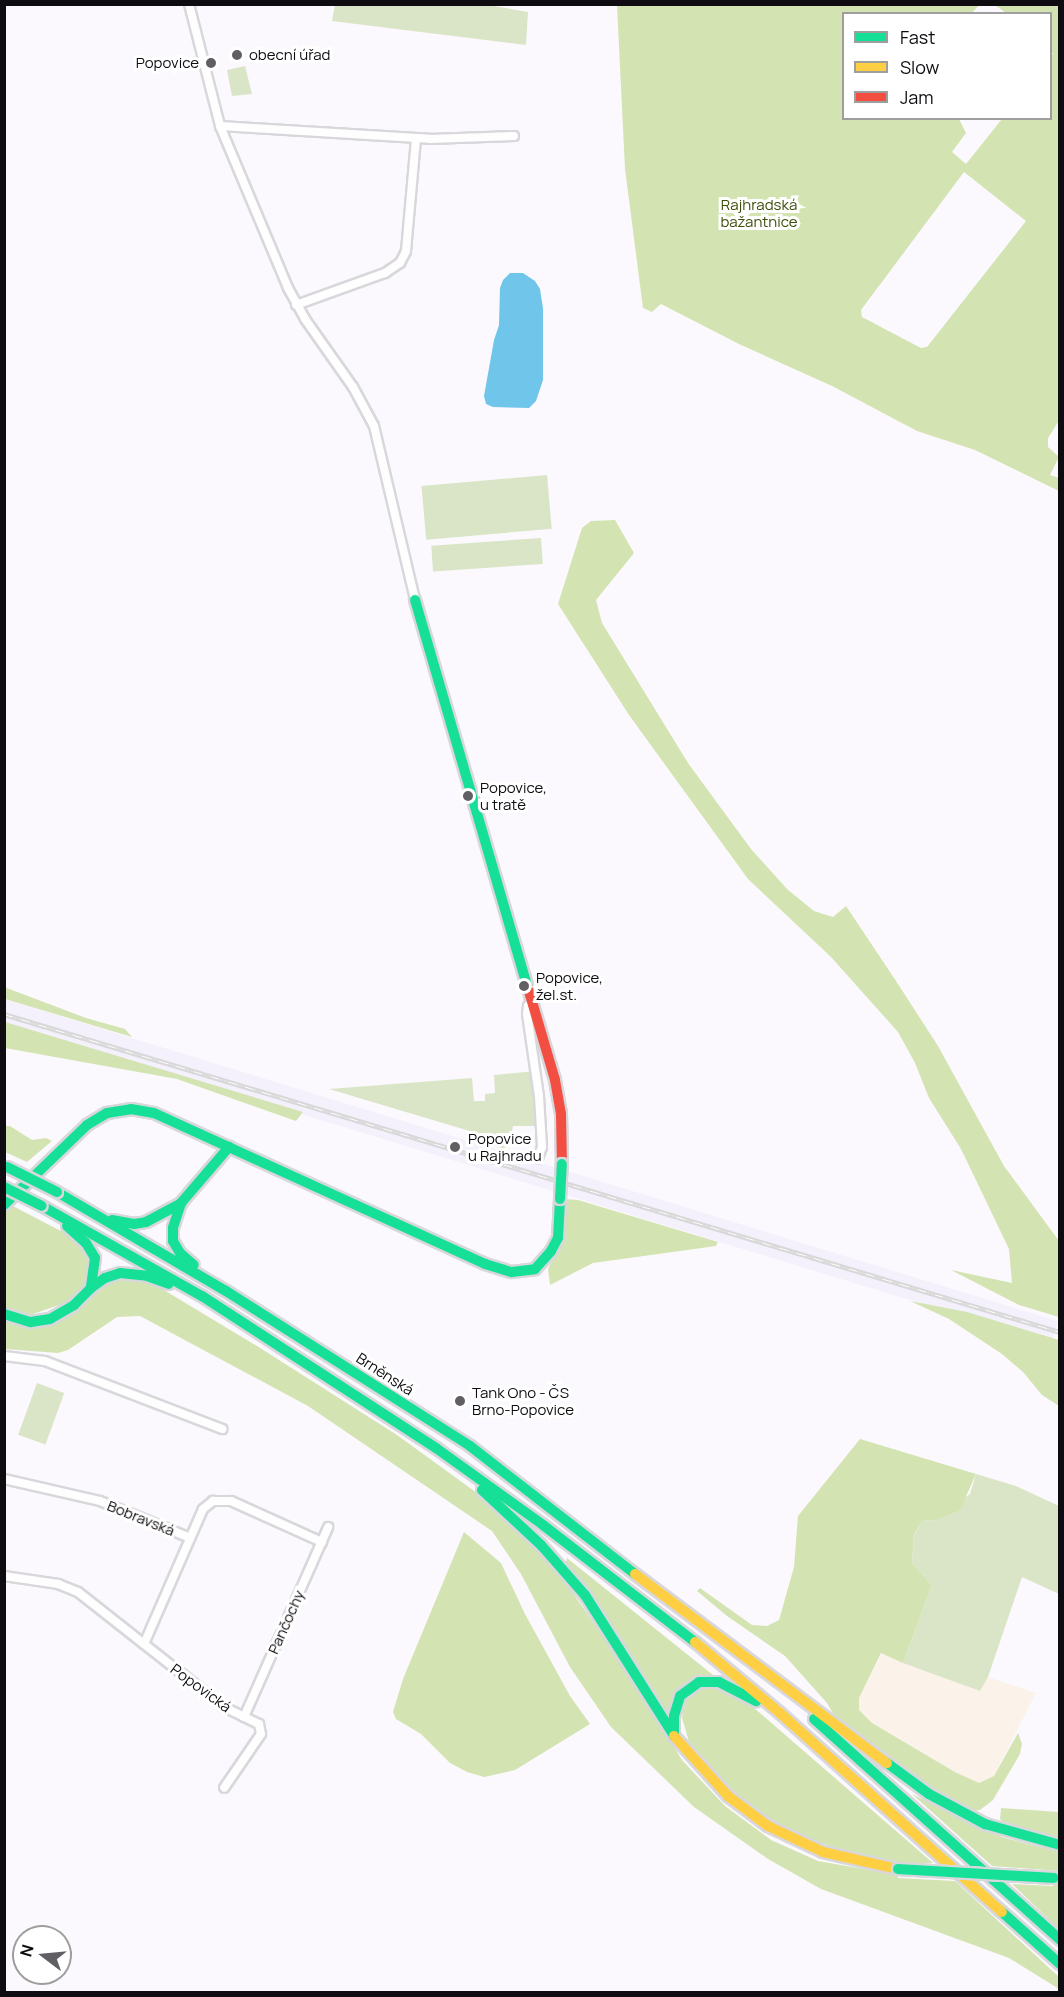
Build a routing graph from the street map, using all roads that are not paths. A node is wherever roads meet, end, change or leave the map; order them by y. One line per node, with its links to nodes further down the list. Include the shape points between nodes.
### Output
1 (189, 4): 2 (street)
2 (220, 126): 4 (street); 5 (street)
3 (514, 136): 4 (street)
4 (416, 138): 5 (street, via 407,246 400,263 385,273)
5 (296, 305): 6 (street, via 353,387 374,426)
6 (415, 600): 7 (main road)
7 (534, 1004): 8 (main road, bridge, via 561,1114 562,1164 558,1238 535,1269 512,1272 485,1264); 9 (street, via 528,1006 527,1014 539,1096 542,1147)
8 (229, 1147): 12 (main road); 13 (main road, via 154,1113 113,1111 97,1118 67,1142)
9 (538, 1158)
10 (6, 1166): 15 (main road, Brněnská, bridge)
11 (4, 1186): 14 (main road, bridge)
12 (182, 1203): 15 (main road, via 140,1224); 17 (main road, via 172,1228 174,1245)
13 (4, 1205)
14 (42, 1206): 16 (main road, via 90,1248 96,1265); 18 (main road)
15 (101, 1218): 17 (main road, Brněnská)
16 (91, 1288): 18 (main road, via 109,1276 129,1273); 19 (main road, via 74,1305 50,1319 31,1322)
17 (226, 1291): 29 (main road, Brněnská, via 470,1446)
18 (202, 1296): 22 (main road)
19 (4, 1314)
20 (4, 1356): 21 (street, via 45,1361)
21 (222, 1429)
22 (436, 1448): 30 (main road, via 612,1577); 32 (main road, via 564,1570 611,1634)
23 (4, 1479): 25 (street, Bobravská, via 100,1501)
24 (328, 1527): 26 (street, Pančochy)
25 (190, 1538): 26 (street, Bobravská, via 203,1509 213,1501 231,1502); 28 (street)
26 (322, 1542): 31 (street, Pančochy)
27 (4, 1576): 28 (street, Popovická, via 58,1584 78,1592)
28 (144, 1644): 31 (street, Popovická, via 224,1707)
29 (726, 1644): 34 (main road, via 929,1794 985,1824); 36 (main road)
30 (780, 1713): 32 (main road, via 719,1682 699,1682 680,1696); 37 (main road)
31 (244, 1717): 33 (street, Popovická, via 259,1724 261,1734)
32 (674, 1736): 35 (main road, bridge, via 728,1796 768,1826 823,1852 898,1869)
33 (224, 1788)
34 (1059, 1845)
35 (1057, 1878)
36 (1059, 1940)
37 (1059, 1964)

